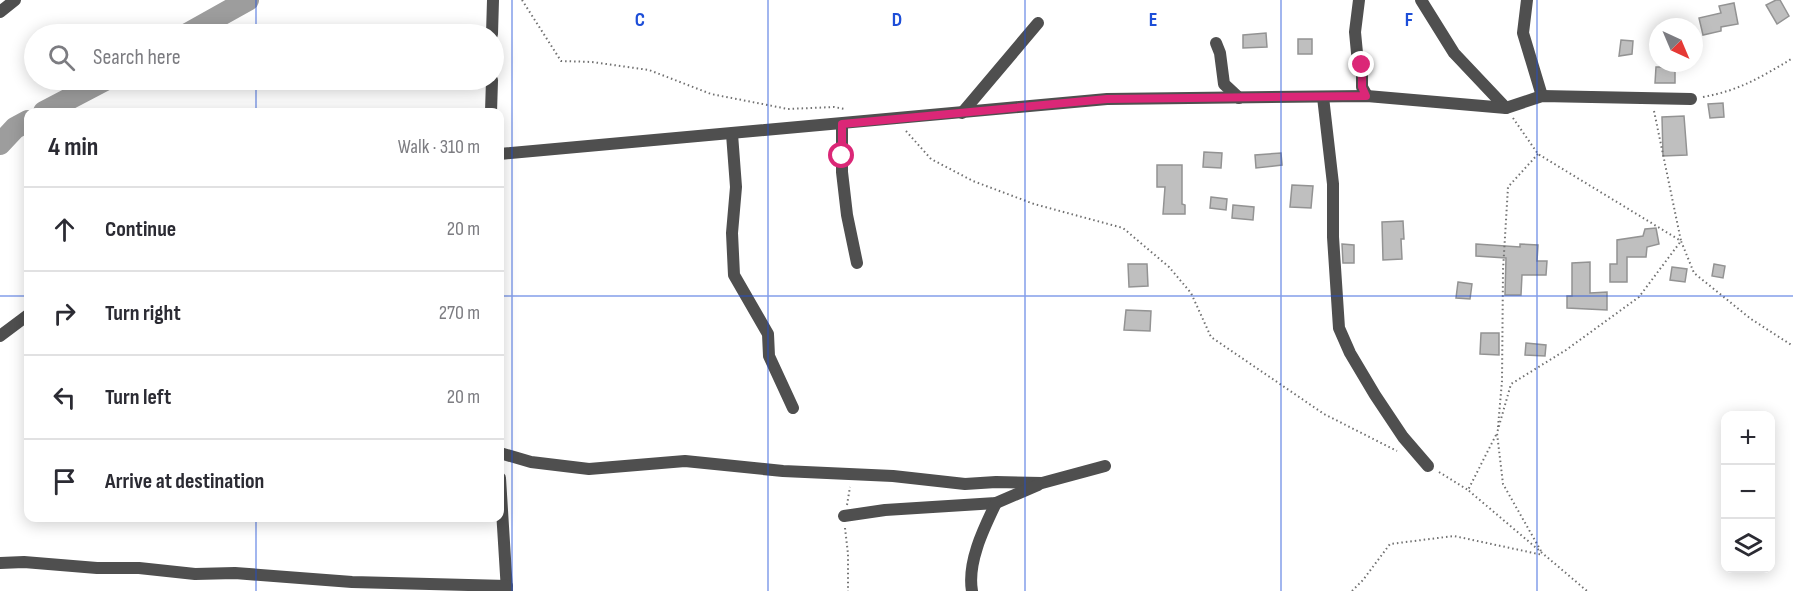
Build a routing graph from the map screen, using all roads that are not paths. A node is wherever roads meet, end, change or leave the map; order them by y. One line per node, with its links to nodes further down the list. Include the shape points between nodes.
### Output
1 (15, 0): 6 (street)
2 (493, 0): 8 (street)
3 (1359, 0): 11 (street, via 1355,32)
4 (1420, 0): 17 (street, via 1454,53)
5 (1527, 0): 12 (street, via 1523,33)
6 (0, 12)
7 (1038, 22): 18 (street)
8 (492, 24)
9 (1216, 43): 14 (street, via 1224,84)
10 (492, 90): 16 (street)
11 (1366, 96): 13 (street); 17 (street)
12 (1542, 96): 15 (street); 17 (street)
13 (1323, 97): 14 (street); 28 (street, via 1333,184 1339,328 1381,403)
14 (1239, 98): 18 (street, via 1107,99)
15 (1691, 99)
16 (491, 108)
17 (1506, 108)
18 (962, 113): 19 (street)
19 (842, 124): 20 (street); 22 (street, via 842,172)
20 (732, 134): 21 (street); 25 (street, via 736,187 734,275 768,334 769,356)
21 (504, 154)
22 (857, 263)
23 (24, 318): 24 (street)
24 (0, 336)
25 (793, 408)
26 (504, 454): 29 (street, via 531,462 589,469 685,461 965,484)
27 (1105, 466): 29 (street)
28 (1428, 466)
29 (1042, 483): 30 (street)
30 (996, 503): 31 (street); 35 (street, via 978,548 970,579)
31 (844, 516)
32 (503, 522): 34 (street)
33 (0, 564): 34 (street, via 24,562)
34 (507, 589)
35 (972, 591)

